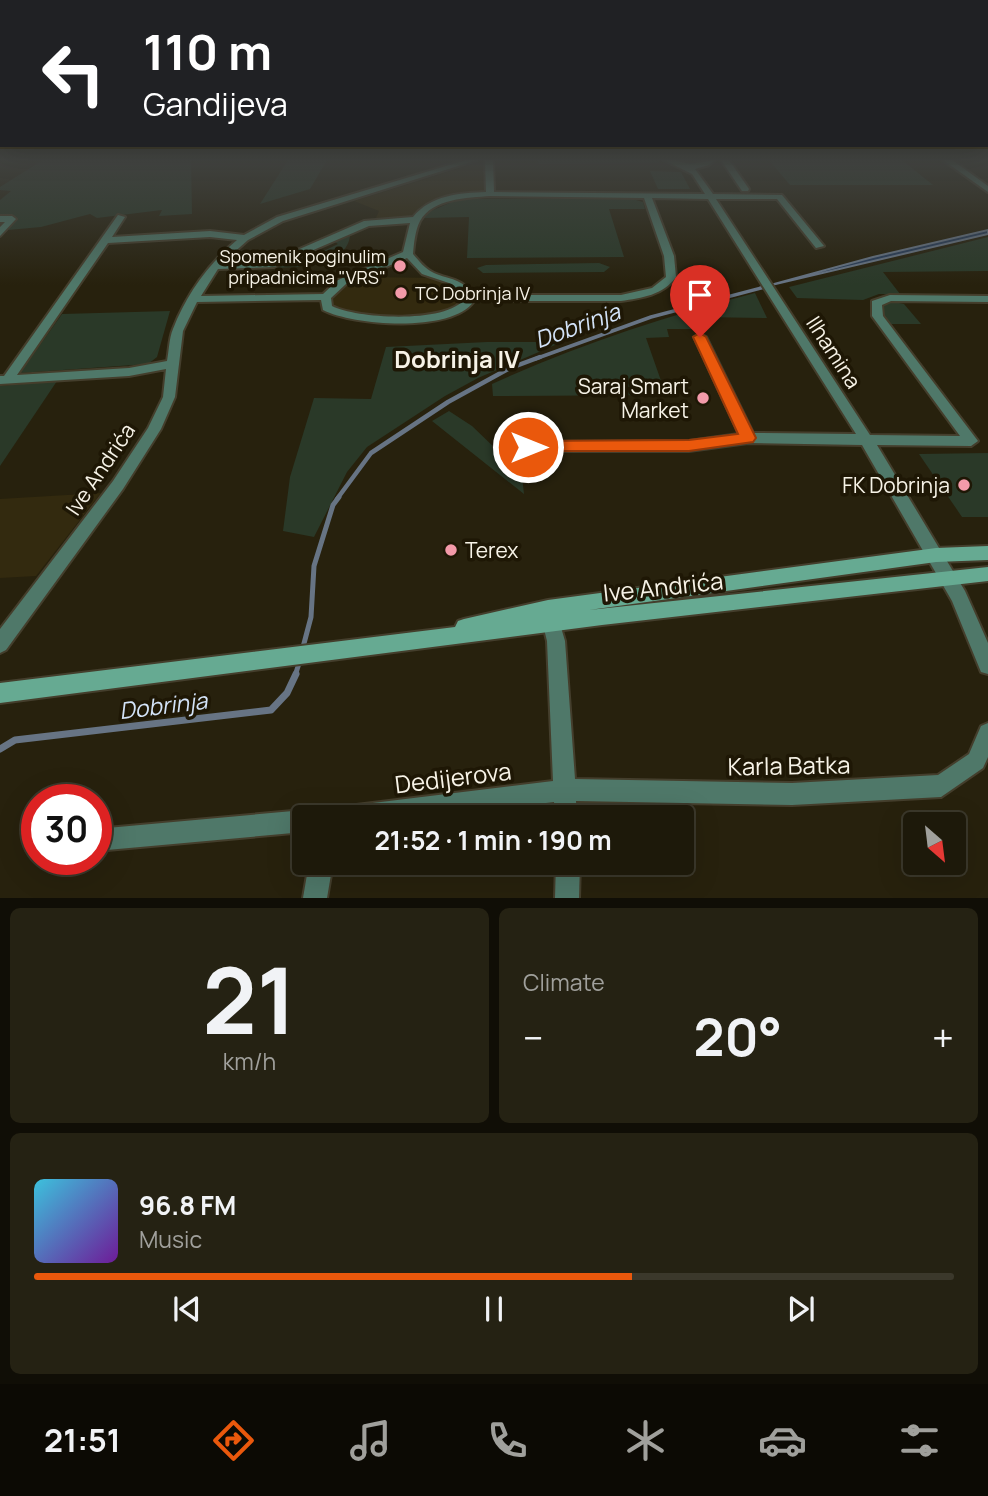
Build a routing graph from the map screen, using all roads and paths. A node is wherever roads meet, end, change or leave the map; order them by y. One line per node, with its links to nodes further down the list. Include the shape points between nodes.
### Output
1 (335, 202): 10 (street, Ive Andrića, via 289,216)
2 (442, 202): 8 (street)
3 (649, 202): 16 (street, via 669,256 671,277 661,286 621,298)
4 (714, 202): 23 (street, Ilhamina)
5 (783, 202): 12 (street)
6 (121, 217): 11 (street)
7 (0, 219): 9 (street, via 12,218)
8 (415, 220): 13 (street); 14 (street, via 367,223 274,264)
9 (0, 233)
10 (245, 238): 11 (street, via 210,234); 14 (street, Ive Andrića)
11 (106, 240): 21 (street)
12 (819, 246)
13 (408, 254): 15 (street, via 342,282); 16 (street, via 429,275 453,281)
14 (215, 266): 17 (street, Ive Andrića)
15 (326, 297): 16 (street, via 333,313 371,318 448,315); 17 (street)
16 (470, 298)
17 (193, 299): 20 (street, Ive Andrića, via 177,331)
18 (988, 299): 23 (street, via 890,298 876,303 878,316 971,441)
19 (700, 337): 22 (street)
20 (174, 364): 21 (street, via 129,372); 30 (street, Ive Andrića, via 166,409 140,452)
21 (4, 379)
22 (748, 438): 23 (street); 24 (street, via 689,446)
23 (866, 439): 26 (street, Ilhamina)
24 (501, 447)
25 (988, 553): 26 (main road, Ive Andrića)
26 (936, 555): 28 (street); 29 (main road, Ive Andrića)
27 (988, 575): 28 (main road, Ive Andrića)
28 (948, 579): 29 (main road, Ive Andrića); 31 (street)
29 (550, 616): 32 (main road, Ive Andrića, via 331,652); 34 (street, via 556,641)
30 (0, 644)
31 (988, 665)
32 (0, 694)
33 (988, 733): 34 (street, Karla Batka, via 976,761 942,786 792,794)
34 (564, 790): 35 (street, Dedijerova); 36 (street)
35 (444, 805)
36 (565, 805)
37 (292, 822): 38 (street)
38 (112, 839)
39 (319, 875): 41 (street)
40 (568, 875): 42 (street)
41 (315, 898)
42 (567, 898)

